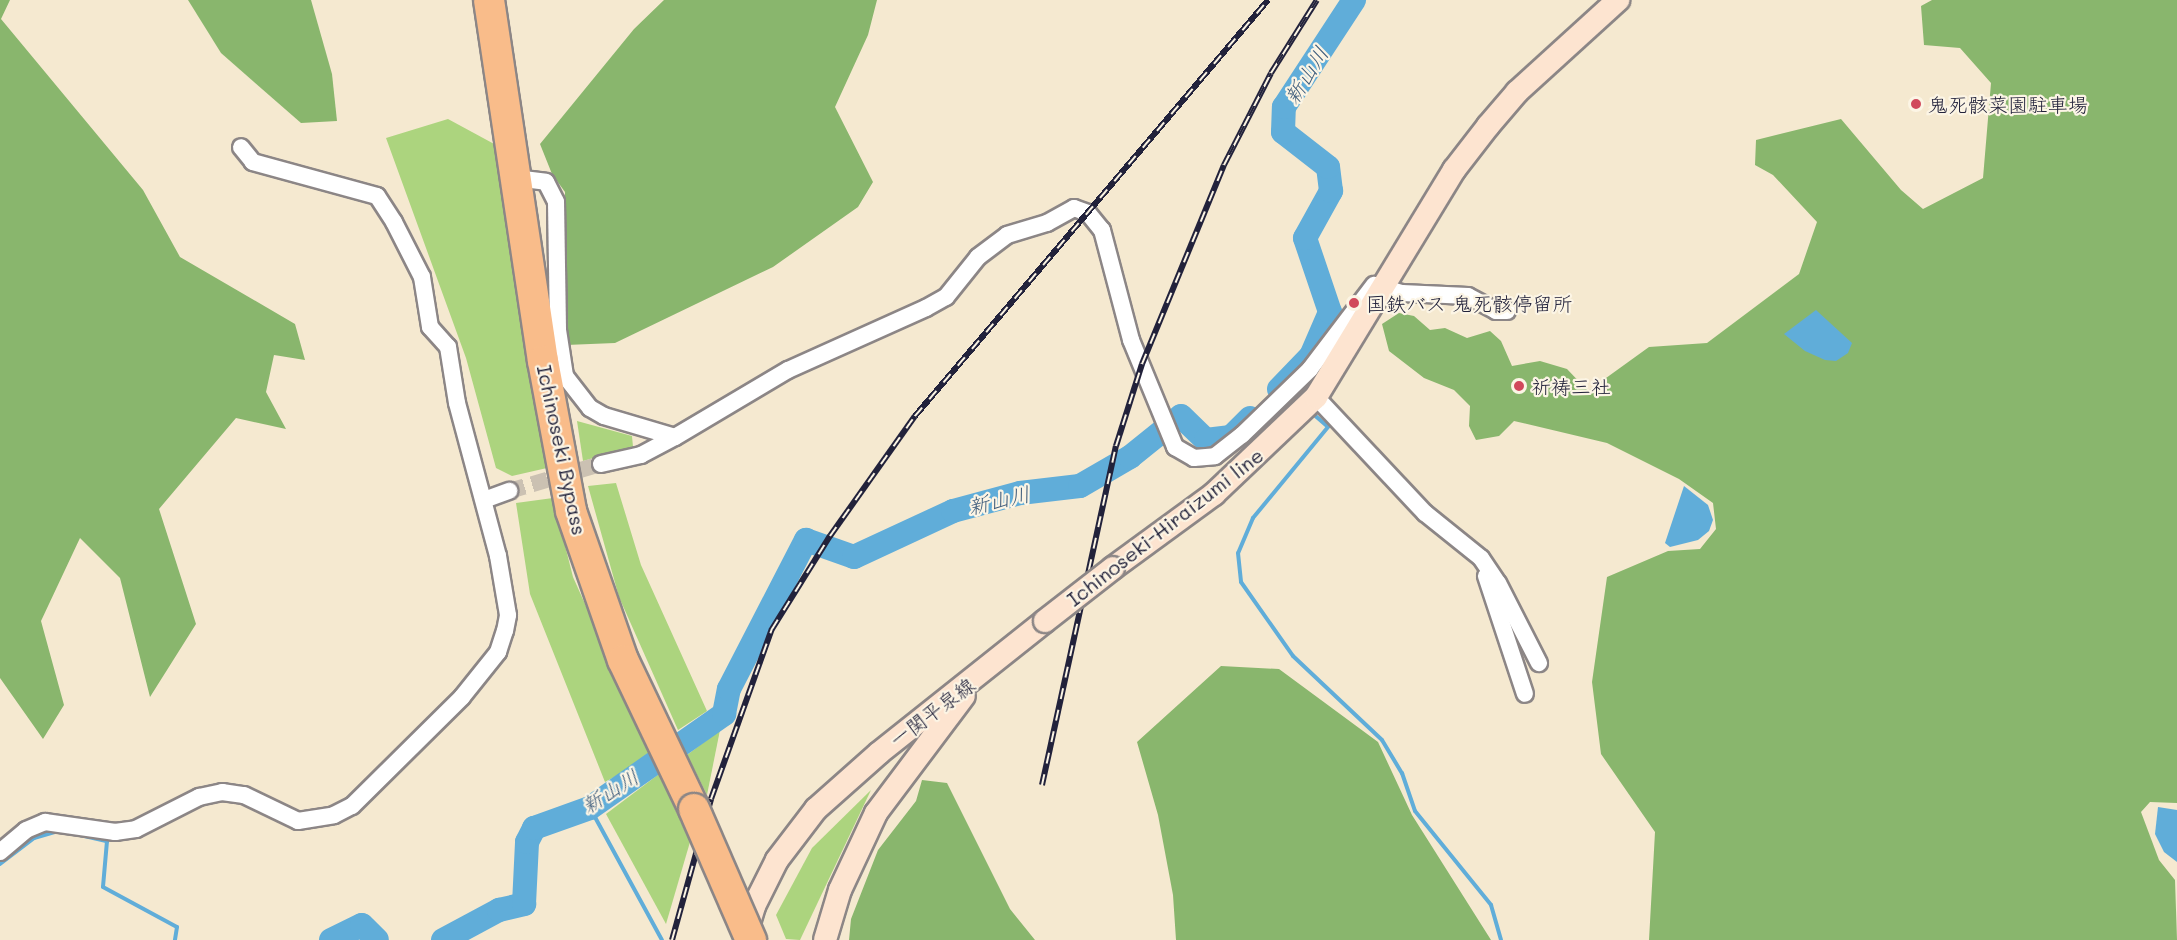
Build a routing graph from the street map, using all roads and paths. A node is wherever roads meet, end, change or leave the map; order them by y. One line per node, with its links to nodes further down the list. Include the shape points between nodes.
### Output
1 (489, 0): 4 (highway, Ichinoseki Bypass)
2 (1618, 0): 5 (main road, Ichinoseki-Hiraizumi line, via 1517,93 1488,126 1454,170)
3 (241, 147): 11 (street, via 253,162 377,196 422,277 430,327 448,347 457,403)
4 (516, 178): 8 (street, via 546,182 556,202 558,330 565,376 590,408 604,416); 18 (highway, Ichinoseki Bypass, bridge, via 571,511 623,660)
5 (1387, 281): 6 (street, via 1402,293 1468,296 1496,311); 7 (main road, Ichinoseki-Hiraizumi line); 8 (street, via 1373,285 1310,369 1242,435 1215,456 1194,458 1175,447 1131,340 1102,230 1088,213 1074,208 1047,223 1007,235 978,257 946,297 788,370)
6 (1507, 311)
7 (1316, 397): 12 (street, via 1425,513); 14 (main road, Ichinoseki-Hiraizumi line, bridge, via 1214,494 1113,568)
8 (675, 437): 9 (street, via 640,455)
9 (601, 465)
10 (509, 491): 11 (street)
11 (484, 500): 16 (street, via 508,615 498,652 454,705 352,806 324,818 298,821 244,795 222,792 199,797 136,829 115,832 45,822 26,830)
12 (1481, 558): 13 (street); 15 (street)
13 (1539, 663)
14 (982, 674): 17 (main road, 一関平泉線, via 895,739 816,809 777,860 754,906); 19 (main road, 一関平泉線, via 876,813 840,890)
15 (1525, 694)
16 (0, 852)
17 (743, 940)
18 (751, 940)
19 (825, 940)

